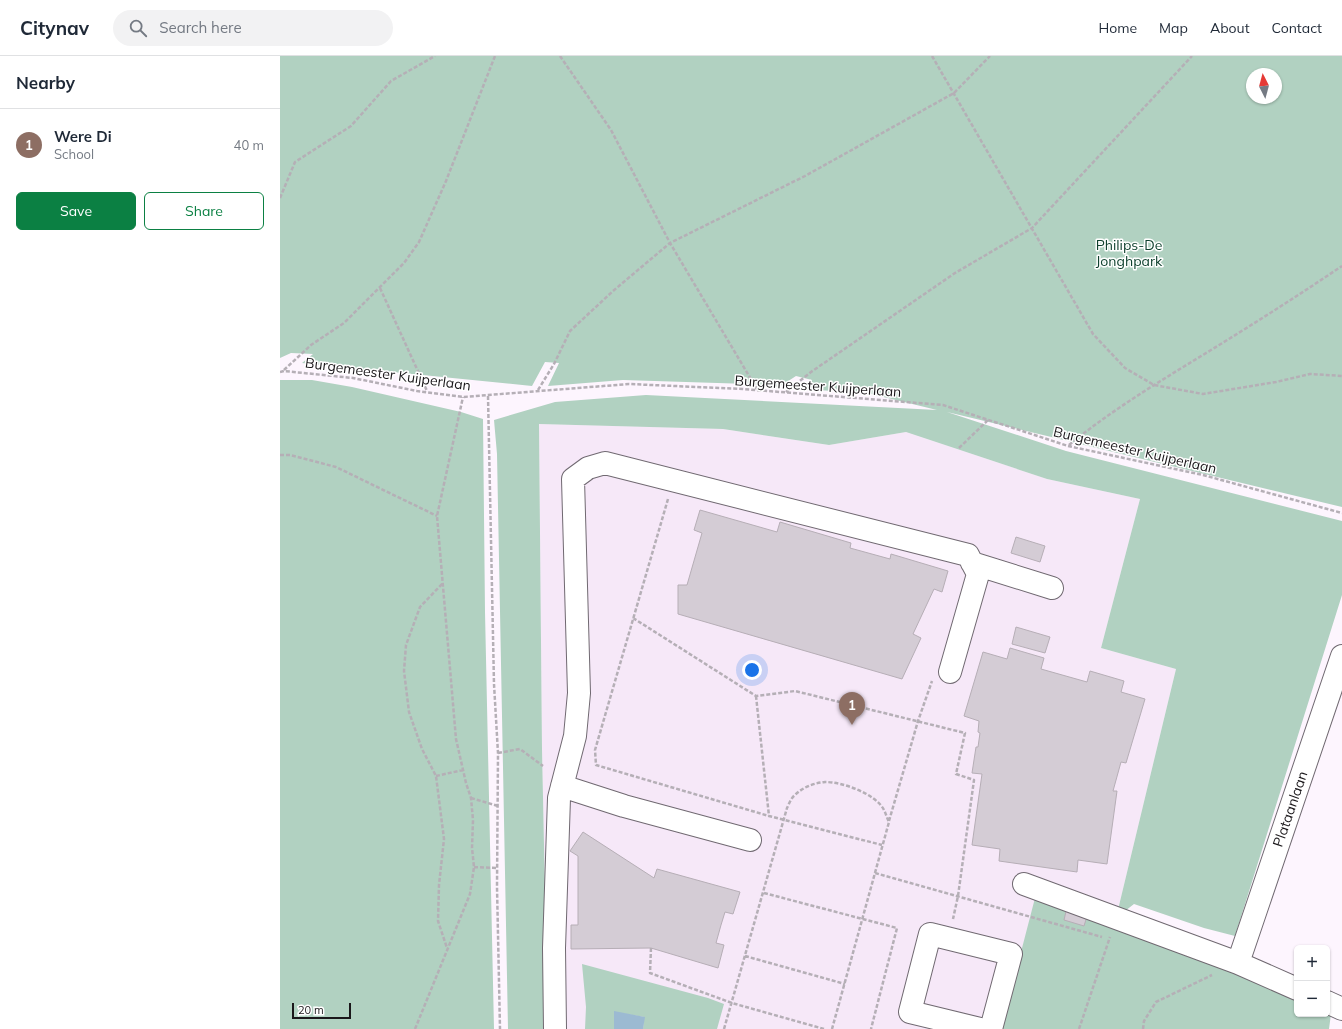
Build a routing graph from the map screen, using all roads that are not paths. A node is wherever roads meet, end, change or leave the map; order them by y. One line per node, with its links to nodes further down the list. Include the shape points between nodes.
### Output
1 (972, 563): 2 (street); 4 (street, via 978,574); 5 (street, via 968,555 674,480 604,463 588,468 573,479 578,693 575,736)
2 (1052, 588)
3 (1342, 656): 8 (street, Plataanlaan)
4 (950, 672)
5 (562, 786): 6 (street, via 624,806); 12 (street, via 559,798 554,940)
6 (750, 840)
7 (1024, 884): 8 (street)
8 (1238, 963): 9 (street)
9 (1294, 988)
10 (1330, 1003): 11 (street)
11 (1342, 1009)
12 (555, 1029)
13 (980, 1029): 14 (street, via 910,1012 930,934 1011,954)
14 (991, 1029)

